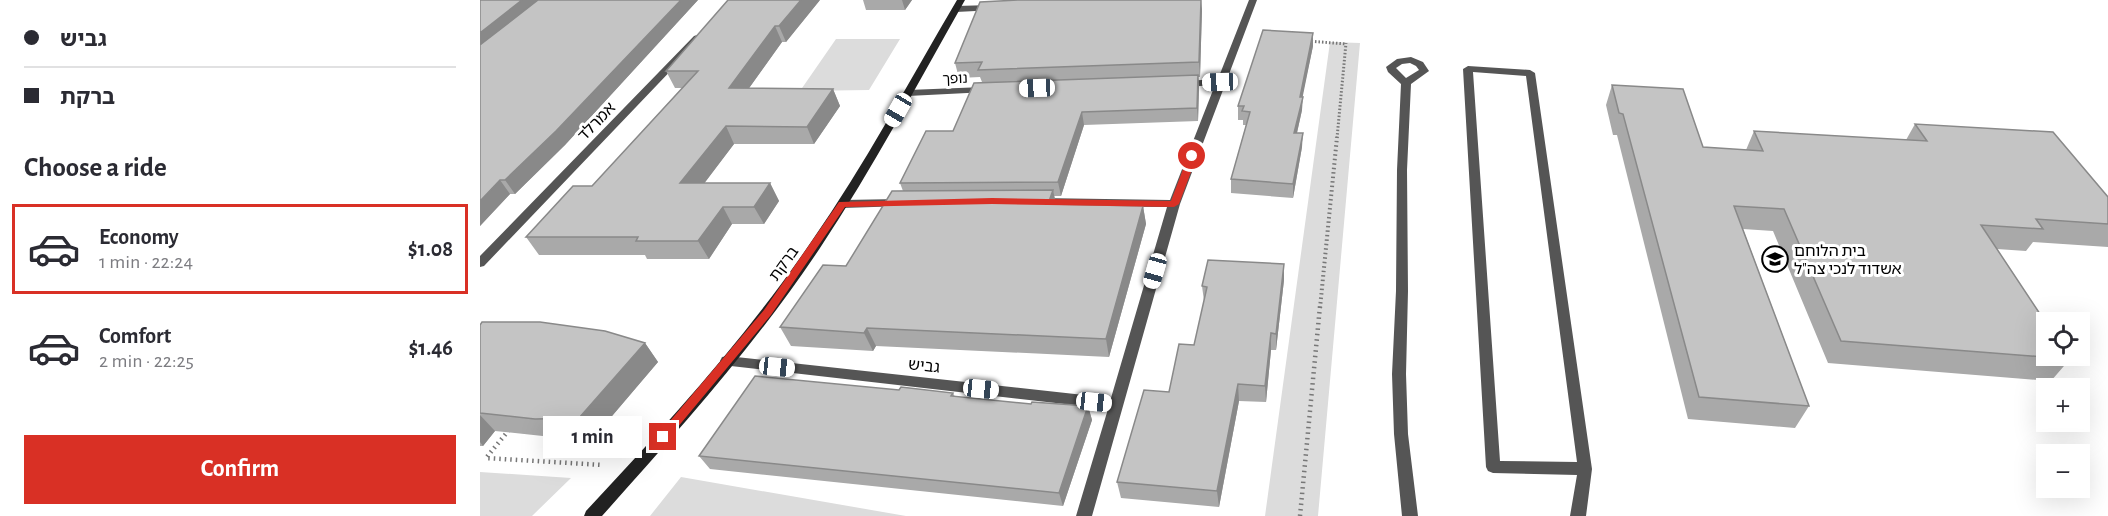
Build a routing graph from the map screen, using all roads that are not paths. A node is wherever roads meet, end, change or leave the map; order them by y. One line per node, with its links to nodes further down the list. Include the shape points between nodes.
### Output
1 (1253, 0): 5 (street)
2 (959, 5): 3 (street); 9 (street, ברקת)
3 (1007, 8)
4 (708, 26): 14 (street, אמרלד)
5 (1220, 82): 7 (street); 13 (street)
6 (1406, 83): 20 (street, via 1399,374)
7 (1173, 84)
8 (994, 90): 9 (street, נופך)
9 (908, 93): 12 (street, ברקת)
10 (1026, 201): 13 (street)
11 (910, 203): 12 (street)
12 (843, 204): 15 (street, ברקת, via 768,313)
13 (1174, 204): 16 (street)
14 (480, 263)
15 (726, 362): 16 (street, גביש); 18 (street, ברקת)
16 (1117, 404): 19 (street)
17 (1585, 469): 17 (street, via 1530,73 1468,69 1493,466); 21 (street)
18 (592, 516)
19 (1084, 516)
20 (1410, 516)
21 (1578, 516)

